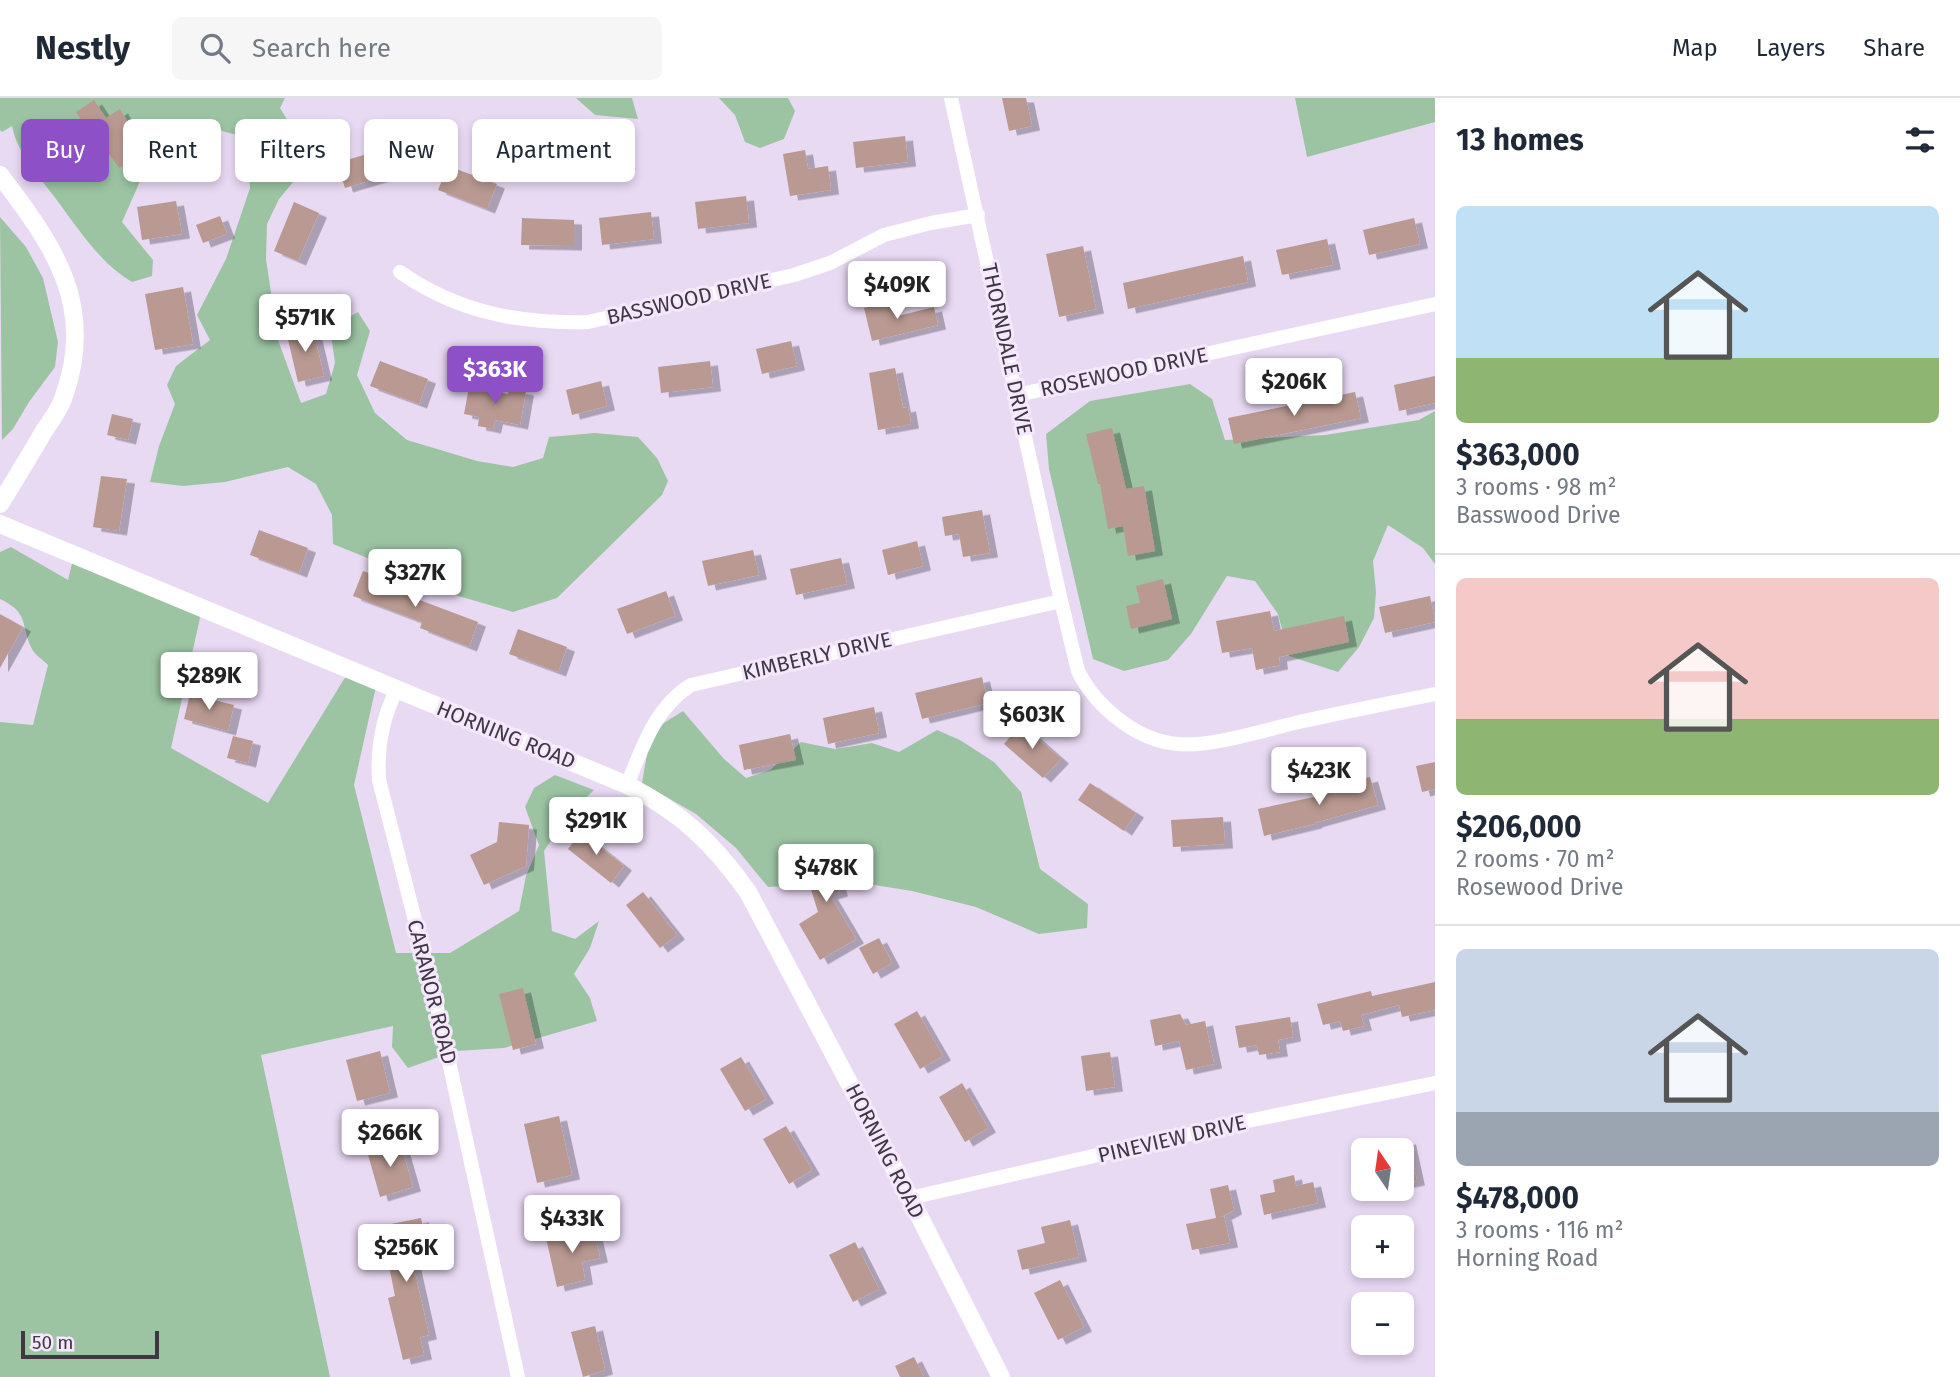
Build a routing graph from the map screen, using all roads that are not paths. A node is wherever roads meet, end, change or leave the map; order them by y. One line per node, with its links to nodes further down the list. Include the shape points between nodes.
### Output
1 (951, 98): 3 (street, THORNDALE DRIVE)
2 (0, 175): 7 (street, via 60,263 72,304 76,341 62,401)
3 (978, 215): 4 (street, BASSWOOD DRIVE, via 884,235 830,263 794,275 588,322 527,320 458,305); 6 (street, THORNDALE DRIVE)
4 (400, 272)
5 (1435, 304): 6 (street, ROSEWOOD DRIVE)
6 (1017, 395): 9 (street, THORNDALE DRIVE)
7 (0, 504)
8 (0, 524): 10 (street, HORNING ROAD)
9 (1061, 601): 11 (street, THORNDALE DRIVE, via 1083,681 1118,718 1164,742 1212,741); 12 (street, KIMBERLY DRIVE, via 691,685 660,714)
10 (396, 691): 12 (street, HORNING ROAD); 15 (street, CARANOR ROAD, via 381,734 379,780 435,998)
11 (1435, 694)
12 (626, 785): 14 (street, HORNING ROAD, via 697,830 748,891)
13 (1435, 1083): 14 (street, PINEVIEW DRIVE)
14 (910, 1198): 16 (street, HORNING ROAD)
15 (518, 1377)
16 (1001, 1377)

